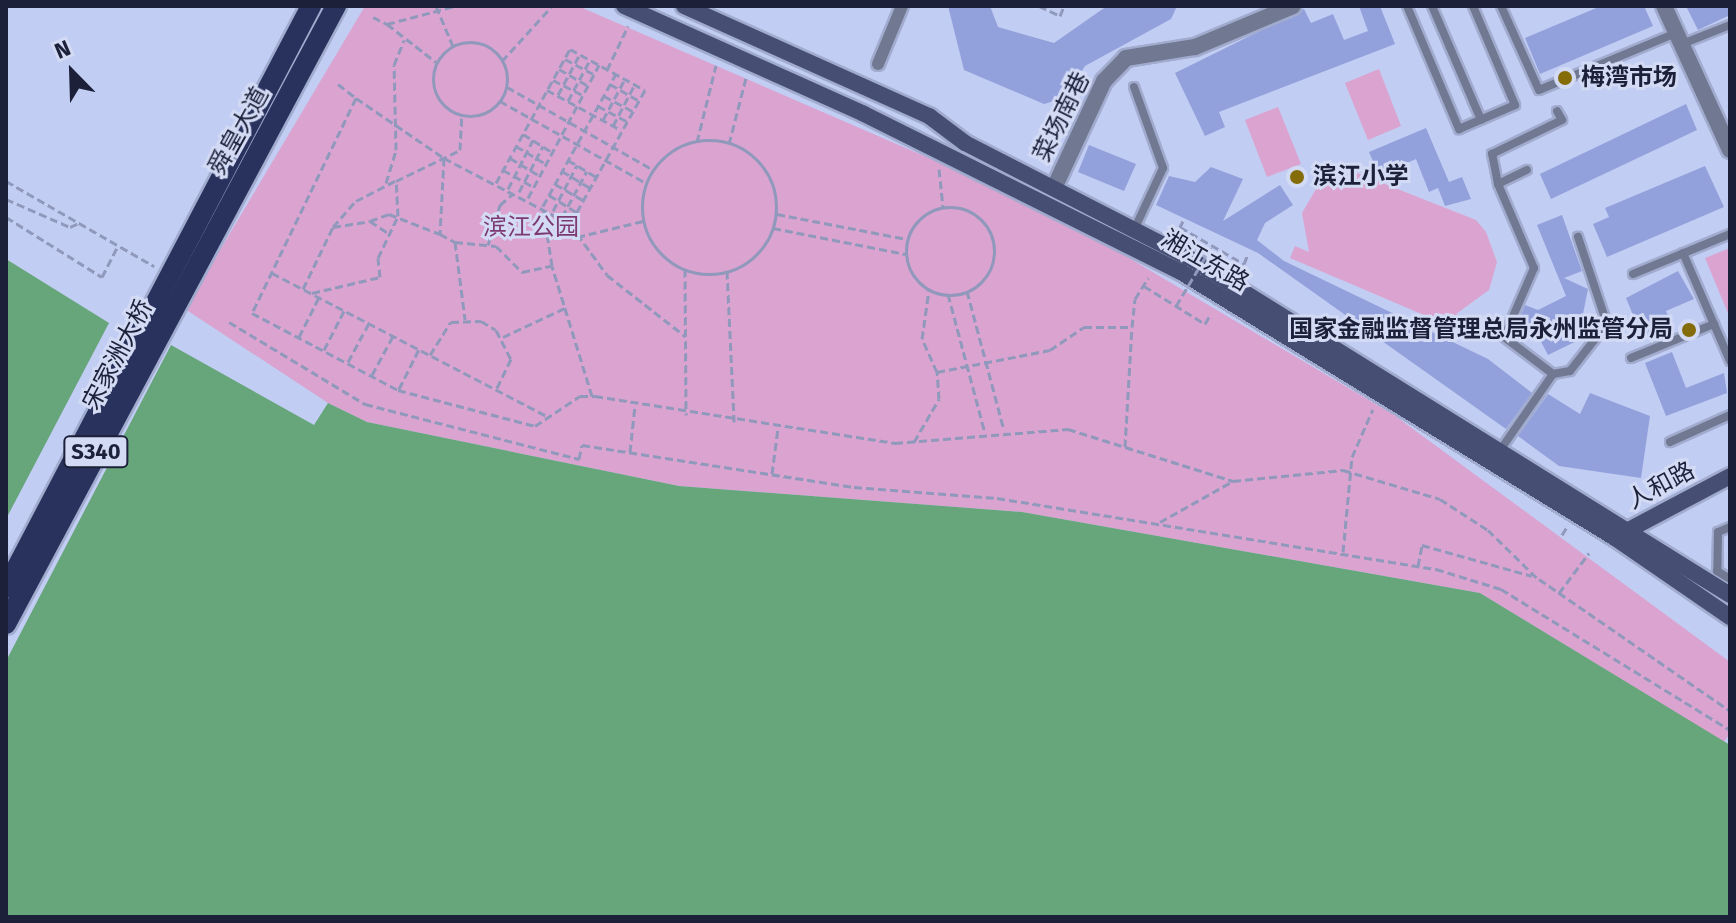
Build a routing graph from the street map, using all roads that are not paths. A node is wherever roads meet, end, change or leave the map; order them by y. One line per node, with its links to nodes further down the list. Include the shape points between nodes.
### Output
1 (311, 6): 27 (main road, 舜皇大道 / S340)
2 (336, 6): 27 (main road, 舜皇大道 / S340)
3 (684, 6): 21 (main road, 湘江东路, via 929,116)
4 (902, 6): 14 (street)
5 (1293, 6): 21 (street, 菜场南巷, via 1195,47 1126,58 1104,81)
6 (1407, 6): 17 (lane, via 1459,129)
7 (1432, 6): 17 (lane)
8 (1473, 6): 17 (lane, via 1515,105)
9 (1501, 6): 13 (lane, via 1539,90)
10 (1664, 6): 13 (street)
11 (630, 8): 38 (main road, 湘江东路, via 937,149 1181,272)
12 (1730, 25): 13 (lane)
13 (1679, 38): 18 (street)
14 (878, 64)
15 (1134, 87): 22 (lane, via 1163,168)
16 (1557, 111): 20 (lane, via 1562,120 1492,154)
17 (1481, 120)
18 (1730, 150)
19 (1527, 170): 20 (lane)
20 (1498, 184): 31 (lane, via 1534,268 1504,337)
21 (1054, 188): 22 (main road, 湘江东路)
22 (1134, 230): 34 (main road, 湘江东路)
23 (1730, 234): 25 (lane)
24 (1578, 237): 31 (lane, via 1607,324 1570,371)
25 (1683, 253): 26 (lane); 28 (lane)
26 (1633, 274)
27 (173, 276): 40 (main road, 宋家洲大桥 / S340); 43 (main road, 宋家洲大桥 / S340)
28 (1714, 324): 29 (lane); 30 (lane)
29 (1631, 358)
30 (1730, 361)
31 (1553, 374): 34 (lane)
32 (1730, 415): 33 (lane)
33 (1670, 442)
34 (1501, 449): 37 (main road, 湘江东路)
35 (1730, 476): 37 (main road, 人和路)
36 (1730, 527): 39 (lane, via 1718,532 1717,571)
37 (1632, 529): 38 (main road, 人和路); 41 (main road, 湘江东路)
38 (1615, 538): 42 (main road, 湘江东路)
39 (1730, 579)
40 (6, 588)
41 (1730, 595)
42 (1730, 617)
43 (6, 624)

